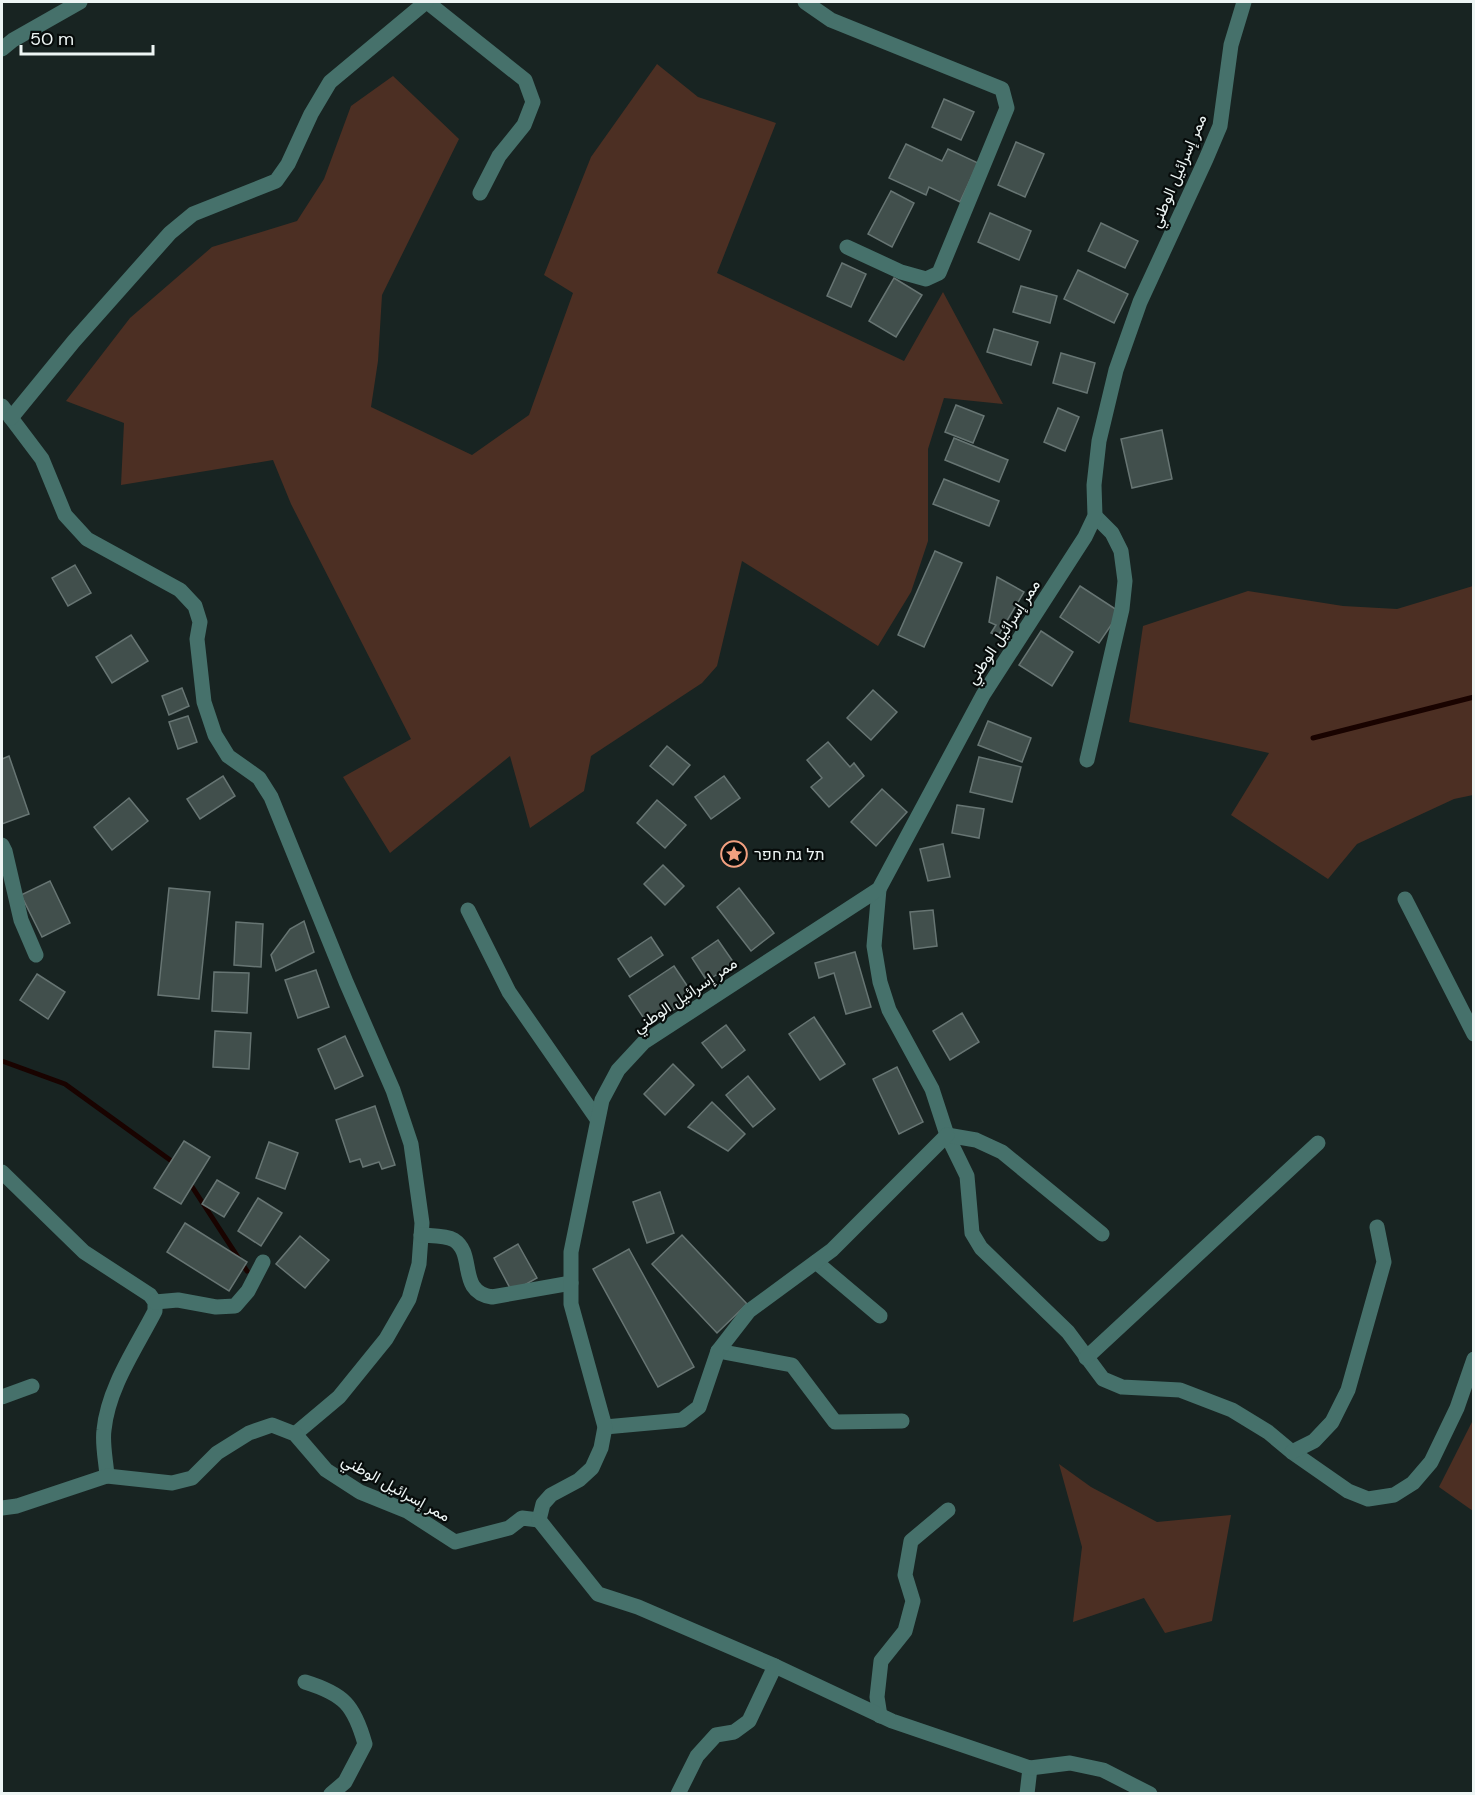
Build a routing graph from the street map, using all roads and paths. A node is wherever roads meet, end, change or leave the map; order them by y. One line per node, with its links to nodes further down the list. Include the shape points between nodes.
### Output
1 (80, 2): 5 (street)
2 (426, 2): 6 (street, via 525,80 533,102 524,125 499,156); 8 (street, via 330,82 276,181 194,214 170,233)
3 (805, 2): 7 (street, via 831,20 1002,89 1007,108 939,273 926,279 901,272)
4 (1244, 2): 9 (street, ممر إسرائيل الوطني, via 1231,45 1220,126 1140,302 1116,370 1099,441)
5 (2, 50)
6 (480, 193)
7 (847, 247)
8 (6, 412): 23 (street, via 42,459 65,515 87,539 180,591 195,606 200,622 197,639 204,702 215,735 228,756 259,778 271,797 393,1090 411,1144)
9 (1095, 516): 10 (street, via 1112,533 1121,551 1125,581); 12 (street, ممر إسرائيل الوطني, via 983,695)
10 (1088, 760)
11 (2, 845): 15 (street, via 21,920)
12 (879, 889): 17 (street, ممر إسرائيل الوطني, via 644,1042 618,1070); 18 (street, via 874,946 880,982 889,1010 932,1089)
13 (1406, 898): 16 (street)
14 (468, 910): 17 (street, via 509,992)
15 (36, 955)
16 (1473, 1034)
17 (597, 1119): 26 (street, ممر إسرائيل الوطني, via 571,1252)
18 (948, 1135): 22 (street, via 976,1140 1002,1152); 25 (street); 30 (street, via 967,1176 972,1233 981,1248 1068,1332)
19 (1318, 1143): 30 (street)
20 (2, 1172): 27 (street, via 84,1252)
21 (1377, 1227): 37 (street, via 1384,1262 1348,1390 1332,1422 1314,1441)
22 (1102, 1234)
23 (421, 1235): 26 (street, via 454,1240 462,1251 473,1288 481,1296); 36 (street, via 419,1264 409,1299 386,1339 339,1397)
24 (263, 1262): 27 (street, via 235,1306 178,1300)
25 (816, 1262): 28 (street); 29 (street, via 749,1311)
26 (571, 1283): 35 (street, ممر إسرائيل الوطني, via 571,1304)
27 (155, 1302): 38 (street, via 155,1311 109,1405 104,1431)
28 (880, 1316)
29 (718, 1351): 34 (street, via 792,1365 835,1422); 35 (street, via 699,1407 682,1420)
30 (1086, 1358): 37 (street, via 1104,1379 1122,1387 1180,1390 1232,1410)
31 (1473, 1359): 37 (street, via 1457,1408 1431,1462 1413,1483 1394,1495 1368,1499 1348,1491)
32 (32, 1386): 33 (street)
33 (2, 1397)
34 (902, 1421)
35 (604, 1427): 41 (street, ممر إسرائيل الوطني, via 601,1448 592,1468 551,1495 543,1504)
36 (296, 1434): 38 (street, via 272,1425 249,1433 217,1453 192,1478 172,1483); 41 (street, ممر إسرائيل الوطني, via 326,1470 360,1492 407,1511 455,1542 509,1528 522,1518)
37 (1292, 1452)
38 (107, 1476): 39 (street)
39 (2, 1508)
40 (948, 1510): 44 (street, via 911,1541 905,1575 913,1601 905,1631 881,1662 877,1697)
41 (539, 1520): 42 (street, via 598,1594 638,1607)
42 (775, 1666): 44 (street); 47 (street, via 749,1721 734,1732 716,1735 697,1756)
43 (305, 1682): 46 (street, via 328,1689 346,1701 358,1719 365,1743 345,1782)
44 (880, 1716): 45 (street)
45 (1030, 1768): 48 (street); 49 (street, via 1070,1763 1103,1770)
46 (331, 1794)
47 (678, 1794)
48 (1027, 1794)
49 (1150, 1794)

